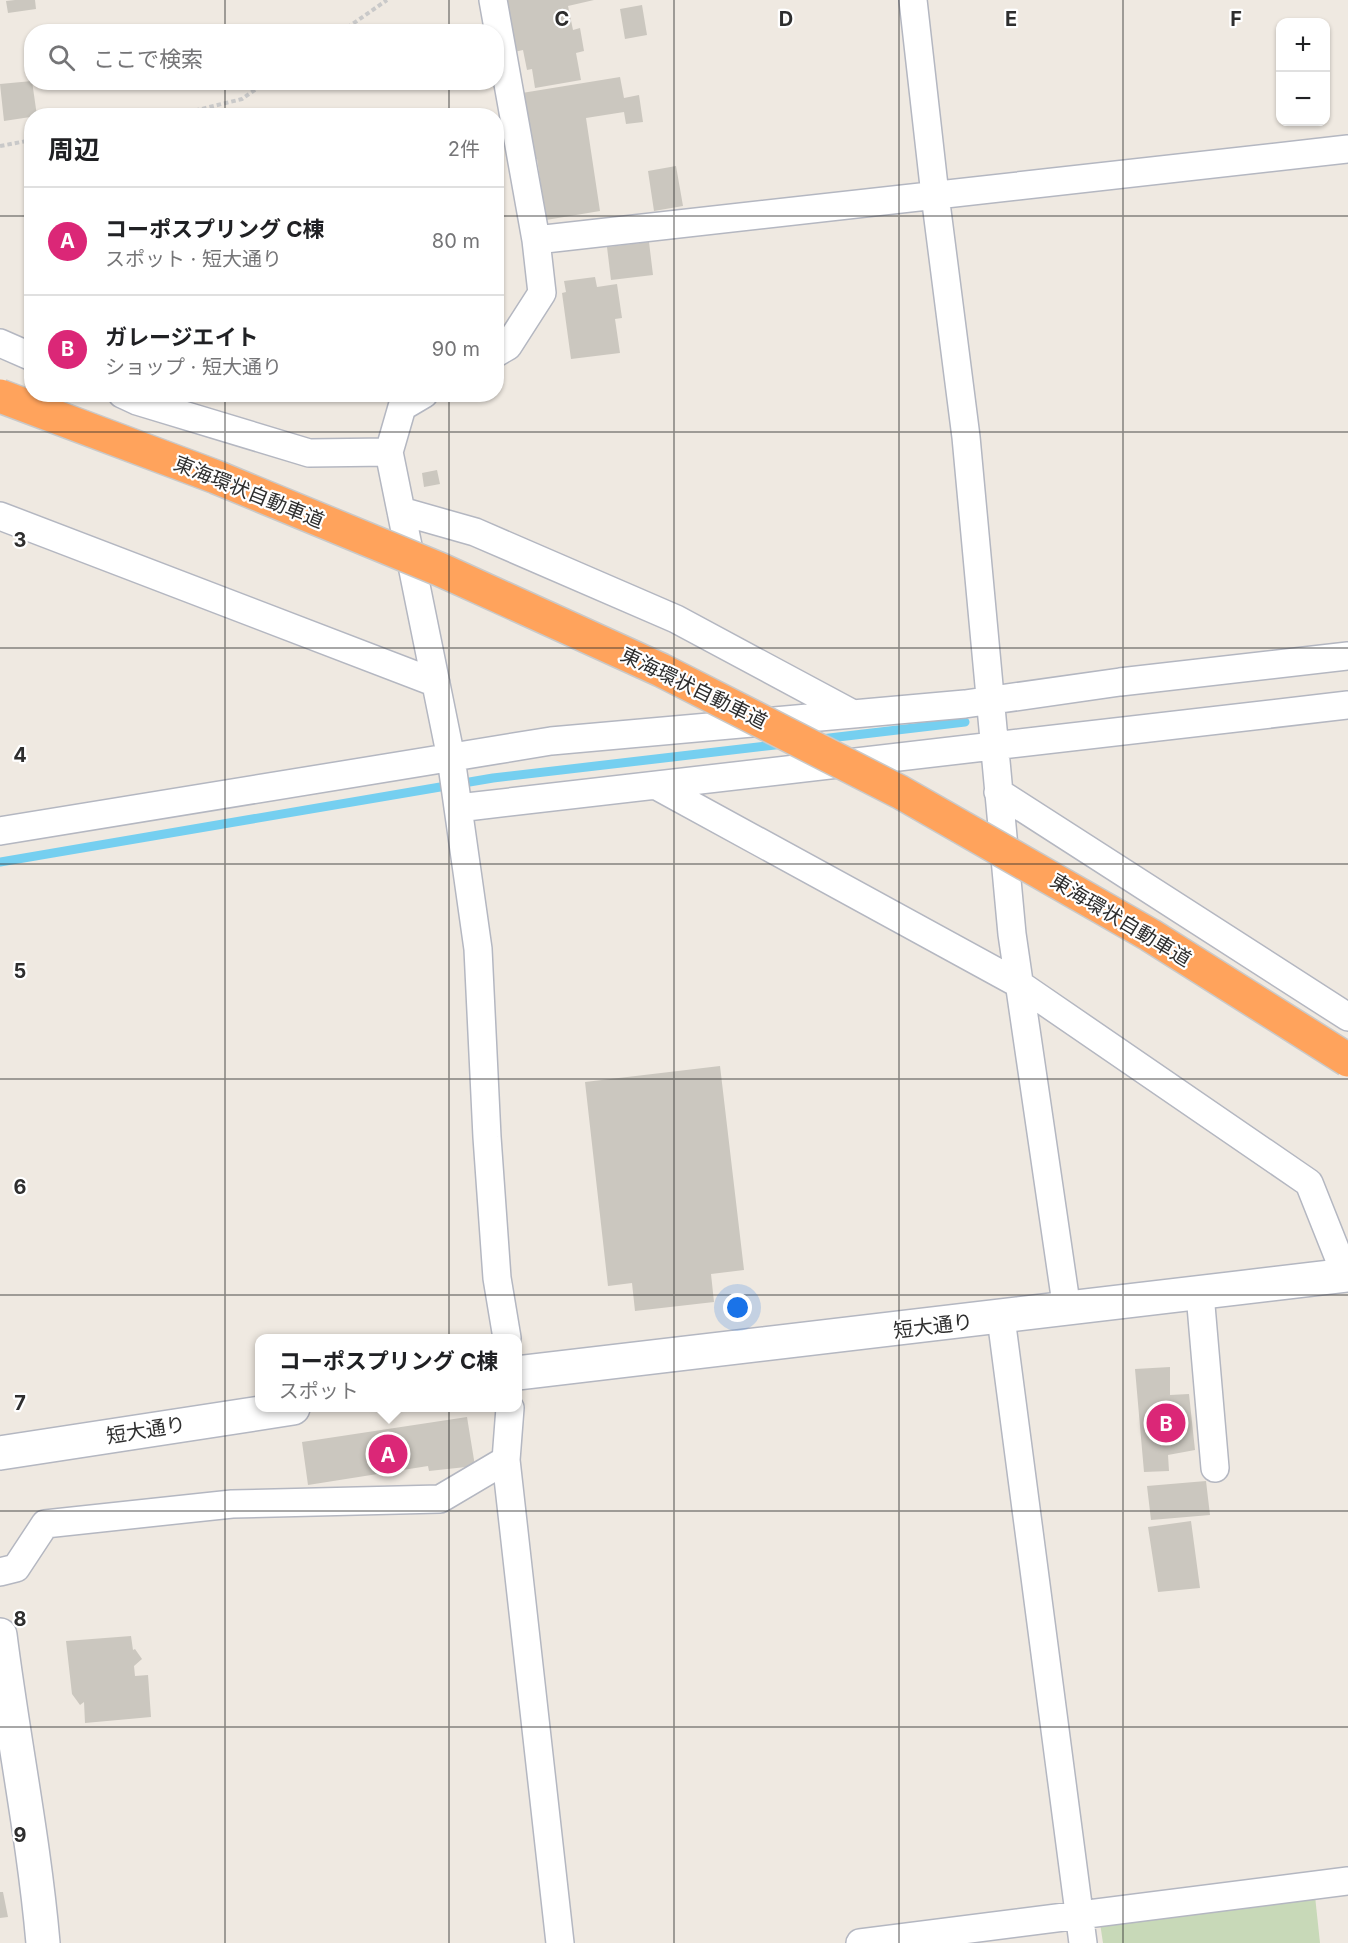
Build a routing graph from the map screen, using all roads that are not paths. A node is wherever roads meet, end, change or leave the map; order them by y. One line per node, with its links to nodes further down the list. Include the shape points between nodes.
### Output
1 (493, 0): 3 (street)
2 (913, 0): 6 (street)
3 (497, 24)
4 (504, 61): 7 (street)
5 (1348, 149): 6 (street)
6 (935, 195): 7 (street); 19 (street, via 966,437)
7 (536, 240): 9 (street, via 542,293)
8 (0, 343): 10 (street)
9 (504, 348)
10 (24, 354)
11 (0, 396): 30 (highway, 東海環状自動車道, bridge, via 216,477 439,569 661,670 911,798 1150,935)
12 (140, 402): 14 (street, via 309,453)
13 (410, 402): 14 (street, via 402,407)
14 (389, 452): 15 (street)
15 (401, 511): 18 (street); 21 (street, via 475,531 676,619)
16 (0, 516): 18 (street)
17 (1348, 656): 19 (street)
18 (436, 683): 23 (street)
19 (989, 701): 21 (street); 22 (street)
20 (1348, 705): 22 (street)
21 (853, 714): 23 (street, via 551,741)
22 (994, 744): 24 (street); 25 (street)
23 (452, 764): 26 (street); 27 (street)
24 (657, 786): 26 (street); 28 (street)
25 (998, 792): 28 (street); 29 (street)
26 (457, 803): 35 (street, via 478,949 497,1278)
27 (0, 831)
28 (1019, 984): 31 (street, via 1309,1183); 33 (street)
29 (1348, 1017)
30 (1348, 1060)
31 (1347, 1276): 32 (street, 短大通り)
32 (1200, 1294): 33 (street, 短大通り); 41 (street)
33 (1067, 1310): 34 (street, 短大通り)
34 (1001, 1318): 36 (street, 短大通り); 45 (street)
35 (506, 1334)
36 (522, 1372)
37 (261, 1412): 39 (street, 短大通り)
38 (510, 1412): 40 (street)
39 (0, 1453)
40 (506, 1460): 42 (street, via 440,1499 232,1504 45,1524 16,1568); 47 (street)
41 (1215, 1468)
42 (0, 1572)
43 (0, 1635): 46 (street, via 37,1874)
44 (1348, 1881): 45 (street)
45 (1080, 1916): 48 (street); 49 (street)
46 (43, 1943)
47 (560, 1943)
48 (860, 1943)
49 (1083, 1943)

